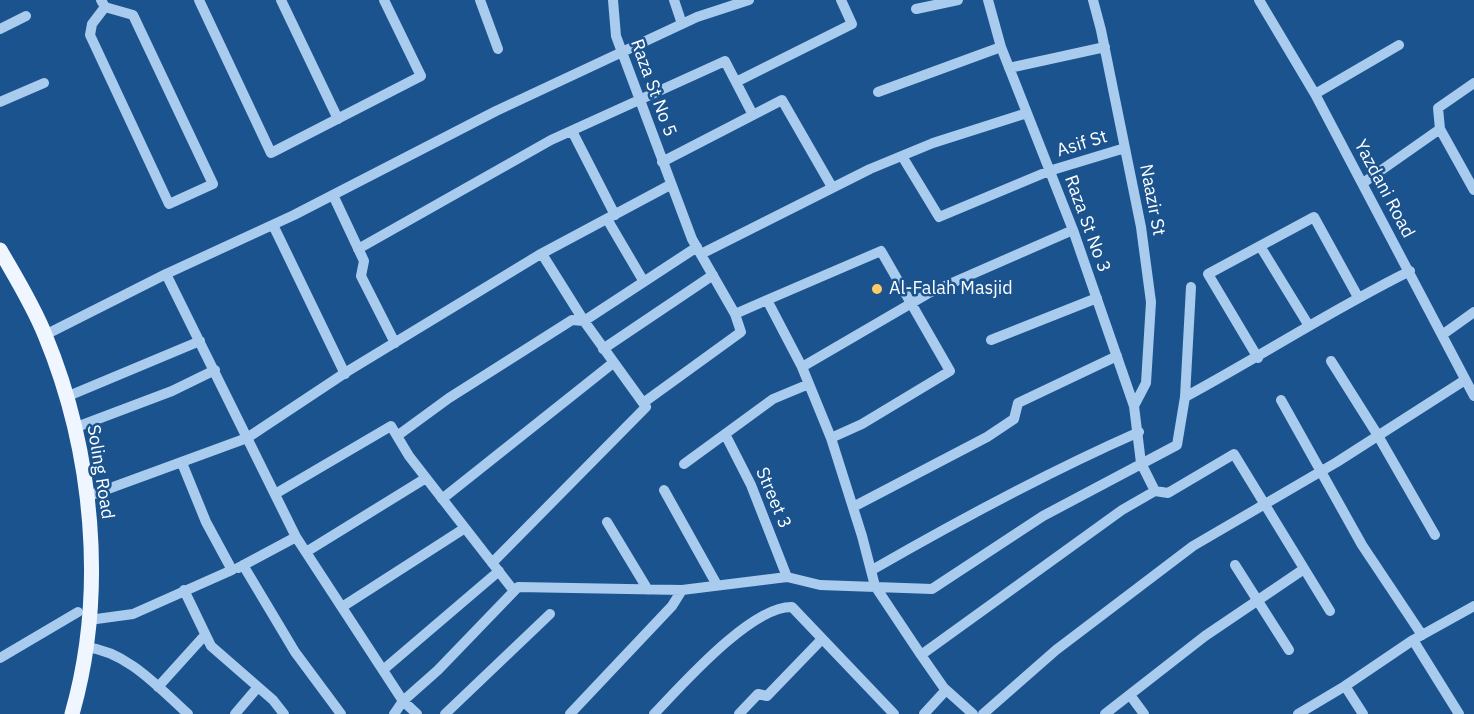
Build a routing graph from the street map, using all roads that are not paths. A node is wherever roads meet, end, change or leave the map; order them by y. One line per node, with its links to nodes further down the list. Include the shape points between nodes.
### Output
1 (199, 0): 33 (street, via 271,153)
2 (281, 0): 33 (street)
3 (384, 0): 33 (street, via 421,76)
4 (480, 0): 21 (street)
5 (613, 0): 22 (street, Raza St No 5, via 616,36)
6 (674, 0): 16 (street)
7 (749, 0): 16 (street)
8 (842, 0): 25 (street, via 852,24)
9 (958, 0): 14 (street)
10 (988, 0): 19 (street, Raza St No 3)
11 (1093, 0): 20 (street, Naazir St)
12 (1259, 0): 28 (street, Yazdani Road)
13 (103, 3): 13 (street, via 134,15 213,184 169,204 90,35)
14 (916, 9)
15 (26, 16): 17 (street)
16 (682, 24): 22 (street)
17 (0, 29)
18 (1399, 45): 28 (street)
19 (1001, 47): 23 (street, Raza St No 3); 27 (street)
20 (1105, 48): 23 (street); 36 (street, Naazir St)
21 (498, 49)
22 (622, 53): 29 (street, Raza St No 5); 44 (street, via 496,111)
23 (1009, 68): 31 (street, Raza St No 3)
24 (44, 82): 30 (street)
25 (736, 82): 29 (street, via 725,61); 32 (street)
26 (1474, 83): 34 (street, via 1438,108)
27 (878, 92)
28 (1315, 94): 40 (street, Yazdani Road)
29 (640, 100): 35 (street); 38 (street, Raza St No 5)
30 (0, 102)
31 (1027, 113): 37 (street); 39 (street, Raza St No 3)
32 (753, 115): 38 (street); 42 (street, via 782,100)
33 (338, 119)
34 (1440, 129): 40 (street); 43 (street)
35 (572, 131): 45 (street); 49 (street)
36 (1125, 148): 39 (street, Asif St); 86 (street, Naazir St, via 1151,302 1146,383)
37 (902, 156): 39 (street, Asif St, via 939,217); 42 (street)
38 (662, 162): 41 (street, Raza St No 5)
39 (1049, 171): 47 (street, Raza St No 3)
40 (1363, 183): 53 (street, Yazdani Road)
41 (670, 185): 45 (street); 51 (street, Raza St No 5)
42 (832, 188): 51 (street)
43 (1474, 190)
44 (333, 195): 46 (street); 49 (street)
45 (611, 217): 52 (street); 56 (street)
46 (273, 225): 54 (street); 78 (street)
47 (1073, 230): 59 (street, Raza St No 3); 61 (street)
48 (1260, 246): 58 (street, via 1314,217); 65 (street); 73 (street, via 1208,274)
49 (358, 249): 70 (street, via 364,261 361,276)
50 (0, 250): 66 (main road, Soling Road)
51 (699, 250): 55 (street, Raza St No 5); 56 (street)
52 (542, 254): 64 (street); 70 (street)
53 (1410, 271): 58 (street); 67 (street, Yazdani Road)
54 (166, 274): 66 (street); 68 (street)
55 (713, 275): 63 (street, Raza St No 5); 71 (street)
56 (644, 282): 64 (street)
57 (1191, 286): 83 (street)
58 (1358, 297): 65 (street)
59 (1097, 298): 69 (street); 72 (street, Raza St No 3)
60 (766, 300): 61 (street, via 881,251); 63 (street); 76 (street)
61 (911, 303): 76 (street); 93 (street, via 950,371 862,424)
62 (1474, 312): 67 (street)
63 (735, 314): 85 (street, via 741,332)
64 (584, 321): 71 (street); 91 (street, via 572,320)
65 (1309, 327): 73 (street)
66 (45, 335): 82 (main road, Soling Road)
67 (1442, 335): 79 (street, Yazdani Road)
68 (200, 340): 77 (street); 82 (street)
69 (991, 340)
70 (395, 343): 78 (street)
71 (603, 349): 75 (street)
72 (1117, 356): 86 (street, Raza St No 3); 105 (street, via 1018,403 1014,419 987,437)
73 (1257, 358): 83 (street)
74 (1331, 361): 90 (street)
75 (613, 363): 85 (street); 103 (street)
76 (802, 367): 80 (street)
77 (215, 370): 87 (street, via 172,391); 92 (street)
78 (345, 374): 92 (street)
79 (1466, 380): 81 (street, Yazdani Road); 90 (street)
80 (809, 384): 89 (street, via 773,399); 93 (street)
81 (1474, 396)
82 (66, 397): 87 (main road, Soling Road)
83 (1185, 397): 95 (street, via 1177,445)
84 (1281, 400): 97 (street)
85 (643, 403): 113 (street, via 646,407)
86 (1134, 406): 88 (street, Raza St No 3)
87 (74, 428): 102 (main road, Soling Road)
88 (1139, 432): 95 (street, Raza St No 3); 116 (street, via 1063,465)
89 (725, 434): 96 (street); 117 (street, Street 3, via 751,484)
90 (1377, 434): 97 (street); 108 (street)
91 (397, 436): 98 (street); 101 (street, via 391,426)
92 (247, 438): 94 (street); 101 (street)
93 (831, 438): 105 (street)
94 (182, 463): 102 (street); 115 (street, via 206,522)
95 (1141, 463): 100 (street); 119 (street, via 1044,516 932,589)
96 (684, 464)
97 (1322, 471): 104 (street); 131 (street)
98 (426, 478): 103 (street); 110 (street)
99 (664, 490): 118 (street)
100 (1155, 491): 104 (street, via 1168,493 1234,454); 135 (street, via 1122,510)
101 (275, 494): 109 (street)
102 (86, 497): 129 (main road, Soling Road, via 90,556)
103 (442, 499): 107 (street)
104 (1265, 504): 114 (street); 158 (street, via 1193,546 1147,580 1056,650)
105 (853, 507): 116 (street)
106 (607, 522): 121 (street)
107 (465, 528): 113 (street); 126 (street)
108 (1435, 535)
109 (296, 537): 110 (street); 111 (street)
110 (306, 552): 126 (street)
111 (243, 565): 115 (street); 148 (street, via 295,652)
112 (1235, 565): 124 (street)
113 (496, 567): 123 (street); 137 (street)
114 (1304, 569): 124 (street); 127 (street)
115 (232, 570): 120 (street)
116 (872, 570): 119 (street)
117 (787, 577): 118 (street); 119 (street, via 820,585)
118 (717, 585): 122 (street)
119 (875, 586): 135 (street)
120 (184, 590): 129 (street, via 133,614); 130 (street)
121 (648, 590): 122 (street); 123 (street, via 518,587)
122 (682, 590): 152 (street, via 672,606)
123 (514, 591): 143 (street)
124 (1257, 601): 134 (street); 142 (street)
125 (1474, 606): 131 (street)
126 (342, 607): 137 (street)
127 (1330, 611)
128 (550, 614): 151 (street)
129 (84, 616): 133 (main road, Soling Road); 136 (street)
130 (205, 635): 139 (street); 140 (street, via 211,646)
131 (1418, 638): 138 (street); 163 (street)
132 (822, 639): 153 (street, via 792,608 782,607 740,631); 154 (street, via 767,696 758,694); 155 (street)
133 (86, 647): 139 (street, via 104,649 123,658); 144 (main road, Soling Road)
134 (1289, 650)
135 (921, 655): 141 (street)
136 (0, 658)
137 (383, 670): 143 (street)
138 (1345, 686): 161 (street); 162 (street)
139 (158, 687): 145 (street)
140 (258, 687): 146 (street); 147 (street)
141 (946, 690): 156 (street); 157 (street)
142 (1130, 695): 159 (street); 160 (street)
143 (403, 701): 149 (street); 150 (street)
144 (74, 713)
145 (188, 714)
146 (235, 714)
147 (284, 714)
148 (342, 714)
149 (394, 714)
150 (417, 714)
151 (445, 714)
152 (570, 714)
153 (654, 714)
154 (738, 714)
155 (894, 714)
156 (924, 714)
157 (973, 714)
158 (983, 714)
159 (1106, 714)
160 (1144, 714)
161 (1298, 714)
162 (1363, 714)
163 (1460, 714)

